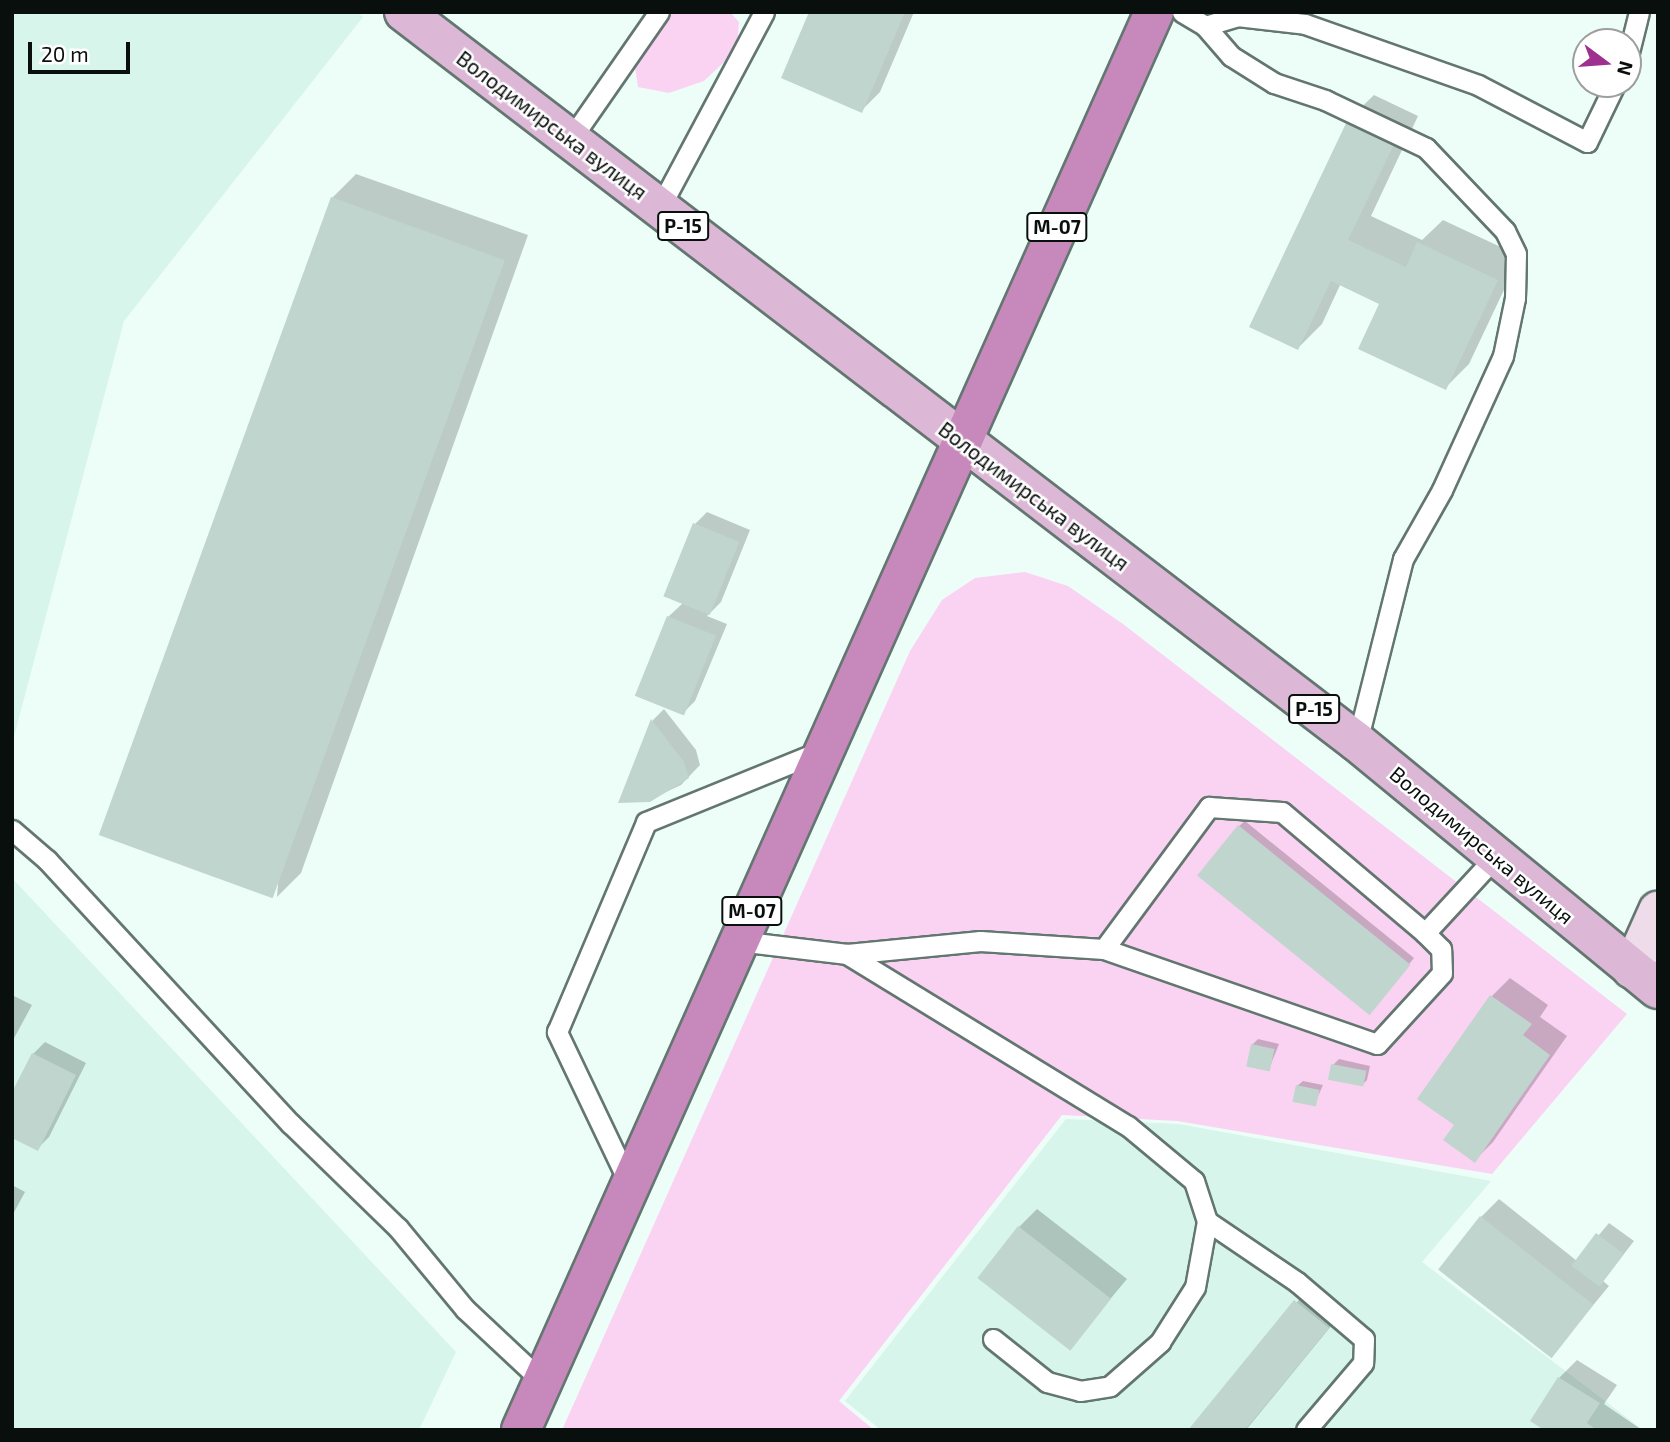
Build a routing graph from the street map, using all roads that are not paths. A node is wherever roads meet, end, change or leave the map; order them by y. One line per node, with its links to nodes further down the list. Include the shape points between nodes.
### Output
1 (404, 12): 8 (main road, Володимирська вулиця / Р-15)
2 (659, 12): 8 (lane)
3 (764, 12): 9 (lane)
4 (1154, 12): 10 (highway, М-07)
5 (1182, 12): 6 (lane)
6 (1205, 26): 7 (lane, via 1237,16 1305,24 1478,85 1587,142); 11 (lane, via 1230,56 1274,83 1325,100 1426,148 1506,231 1516,254 1515,298 1503,356 1442,490 1403,559)
7 (1608, 98)
8 (570, 140): 9 (main road, Володимирська вулиця / Р-15)
9 (660, 207): 10 (main road, Володимирська вулиця / Р-15)
10 (961, 441): 11 (main road, Володимирська вулиця / Р-15); 12 (highway, М-07)
11 (1357, 741): 14 (main road, Володимирська вулиця / Р-15)
12 (824, 750): 17 (highway, М-07); 21 (lane, via 646,822 557,1032)
13 (12, 830): 24 (lane, via 47,860 291,1124 398,1228 465,1309)
14 (1496, 856): 16 (lane); 20 (main road, Володимирська вулиця / Р-15)
15 (1658, 911): 20 (street)
16 (1425, 933): 18 (lane, via 1441,949 1442,973 1377,1044); 18 (lane, via 1282,812 1209,807)
17 (738, 941): 19 (lane); 21 (highway, М-07)
18 (1104, 950): 19 (lane, via 980,941)
19 (847, 954): 22 (lane, via 1128,1126 1194,1181)
20 (1645, 979)
21 (630, 1185): 24 (highway, М-07)
22 (1207, 1221): 23 (lane, via 1195,1287 1160,1342 1111,1386 1080,1391 1047,1382); 26 (lane, via 1297,1282 1364,1339 1363,1363)
23 (993, 1339)
24 (543, 1382): 25 (highway, М-07)
25 (521, 1430)
26 (1306, 1430)

